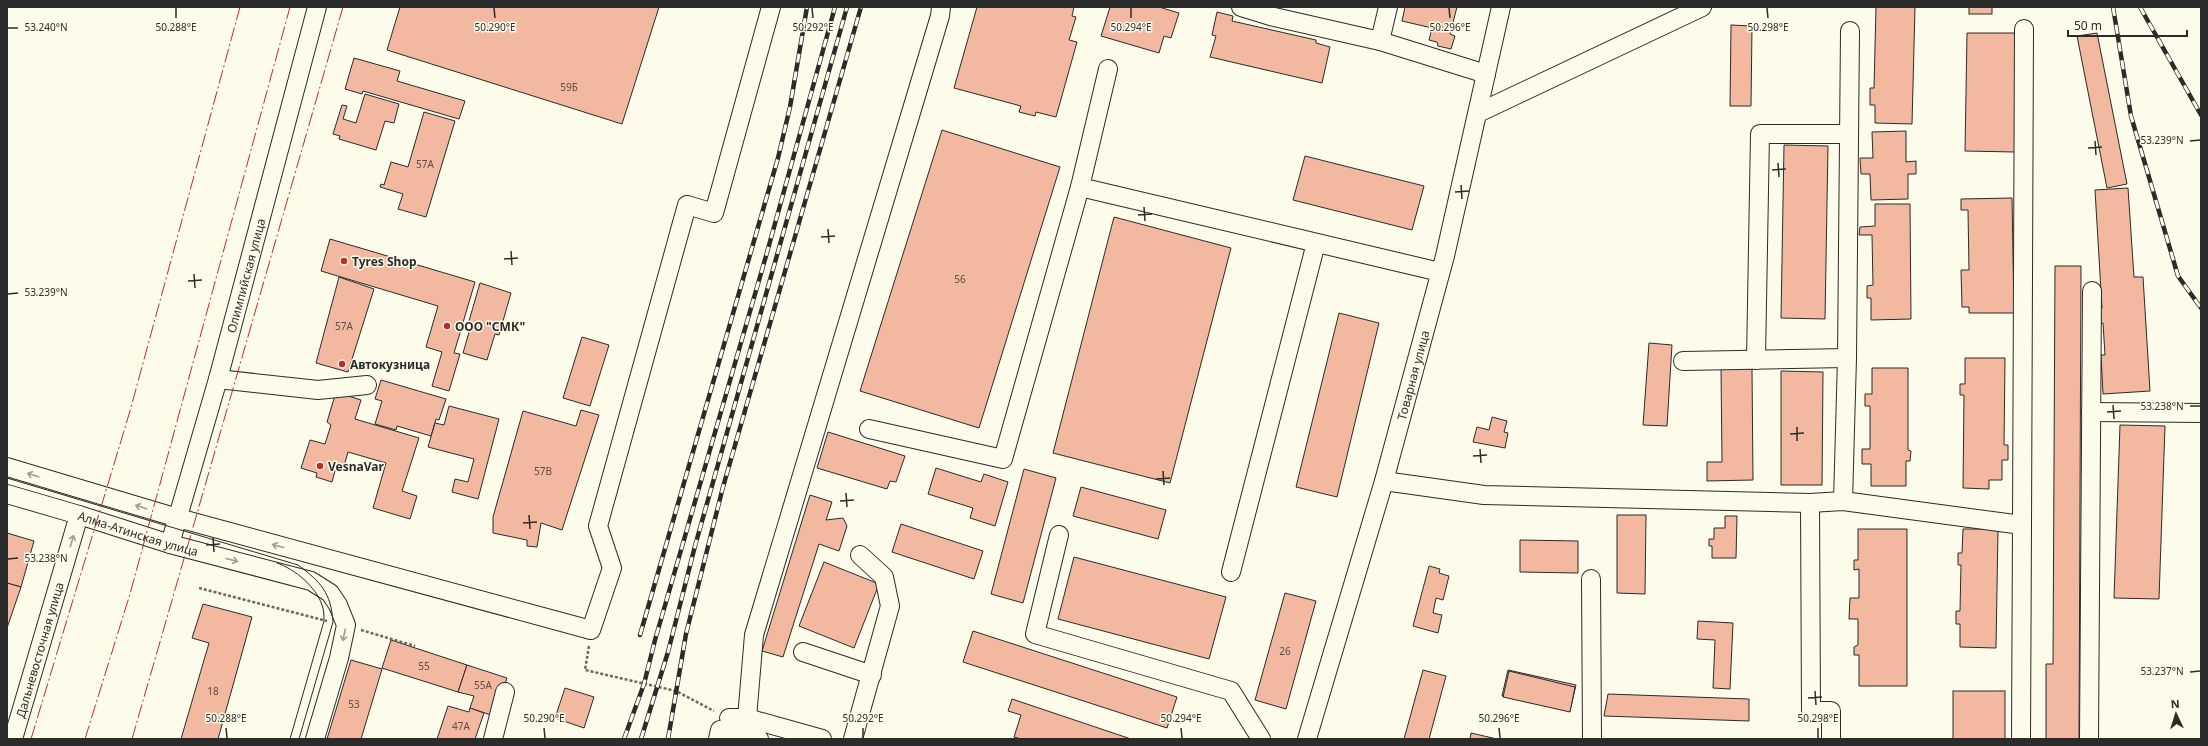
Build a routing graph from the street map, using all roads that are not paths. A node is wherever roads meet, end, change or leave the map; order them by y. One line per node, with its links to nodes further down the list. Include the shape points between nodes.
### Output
1 (317, 7): 22 (street, Олимпийская улица)
2 (771, 7): 38 (street, via 714,213 687,205 598,526 612,568 591,630)
3 (940, 7): 46 (street, via 940,16 754,635)
4 (1241, 7): 10 (street)
5 (1388, 7): 10 (street)
6 (1501, 7): 12 (street, Товарная улица)
7 (1702, 7): 13 (street)
8 (2024, 29): 34 (street)
9 (1850, 31): 14 (street)
10 (1380, 41): 12 (street)
11 (1108, 69): 15 (street)
12 (1486, 74): 13 (street, Товарная улица)
13 (1478, 113): 17 (street, Товарная улица)
14 (1849, 134): 19 (street); 20 (street, via 1760,134)
15 (1080, 187): 16 (street); 26 (street, via 1003,459)
16 (1316, 243): 17 (street); 39 (street)
17 (1440, 272): 28 (street, Товарная улица)
18 (2092, 291): 24 (street)
19 (1847, 358): 20 (street); 30 (street)
20 (1756, 360): 21 (street)
21 (1683, 361)
22 (218, 379): 23 (street, via 318,390); 33 (street, Олимпийская улица)
23 (367, 385)
24 (2091, 412): 25 (street); 60 (street)
25 (2201, 413)
26 (869, 429)
27 (7, 467): 33 (street, one-way to 27)
28 (1384, 481): 31 (street, via 1484,495); 56 (street, Товарная улица)
29 (7, 494): 32 (street, Алма-Атинская улица)
30 (1843, 501): 31 (street); 34 (street)
31 (1810, 503): 58 (street, via 1811,711 1831,711)
32 (80, 515): 36 (street, Алма-Атинская улица); 49 (street, Дальневосточная улица, one-way to 32)
33 (178, 518): 36 (street, Олимпийская улица); 38 (street, one-way to 33)
34 (2022, 525): 59 (street)
35 (1059, 535): 55 (street, via 1035,634 1231,691)
36 (170, 544): 41 (street, Алма-Атинская улица, one-way to 41, via 311,581)
37 (860, 555): 43 (street, via 884,578 890,606)
38 (316, 556): 41 (street)
39 (1231, 572)
40 (1591, 579): 57 (street)
41 (329, 594): 50 (street, one-way to 50, via 346,625)
42 (803, 652): 43 (street)
43 (872, 675): 54 (street)
44 (505, 692): 51 (street)
45 (729, 718): 46 (street)
46 (747, 718): 47 (street)
47 (791, 735): 48 (street)
48 (816, 738)
49 (13, 739)
50 (315, 739)
51 (493, 739)
52 (718, 739): 53 (street, via 720,730)
53 (759, 739)
54 (853, 739)
55 (1261, 739)
56 (1307, 739)
57 (1592, 739)
58 (1831, 739)
59 (2022, 739)
60 (2089, 739)

